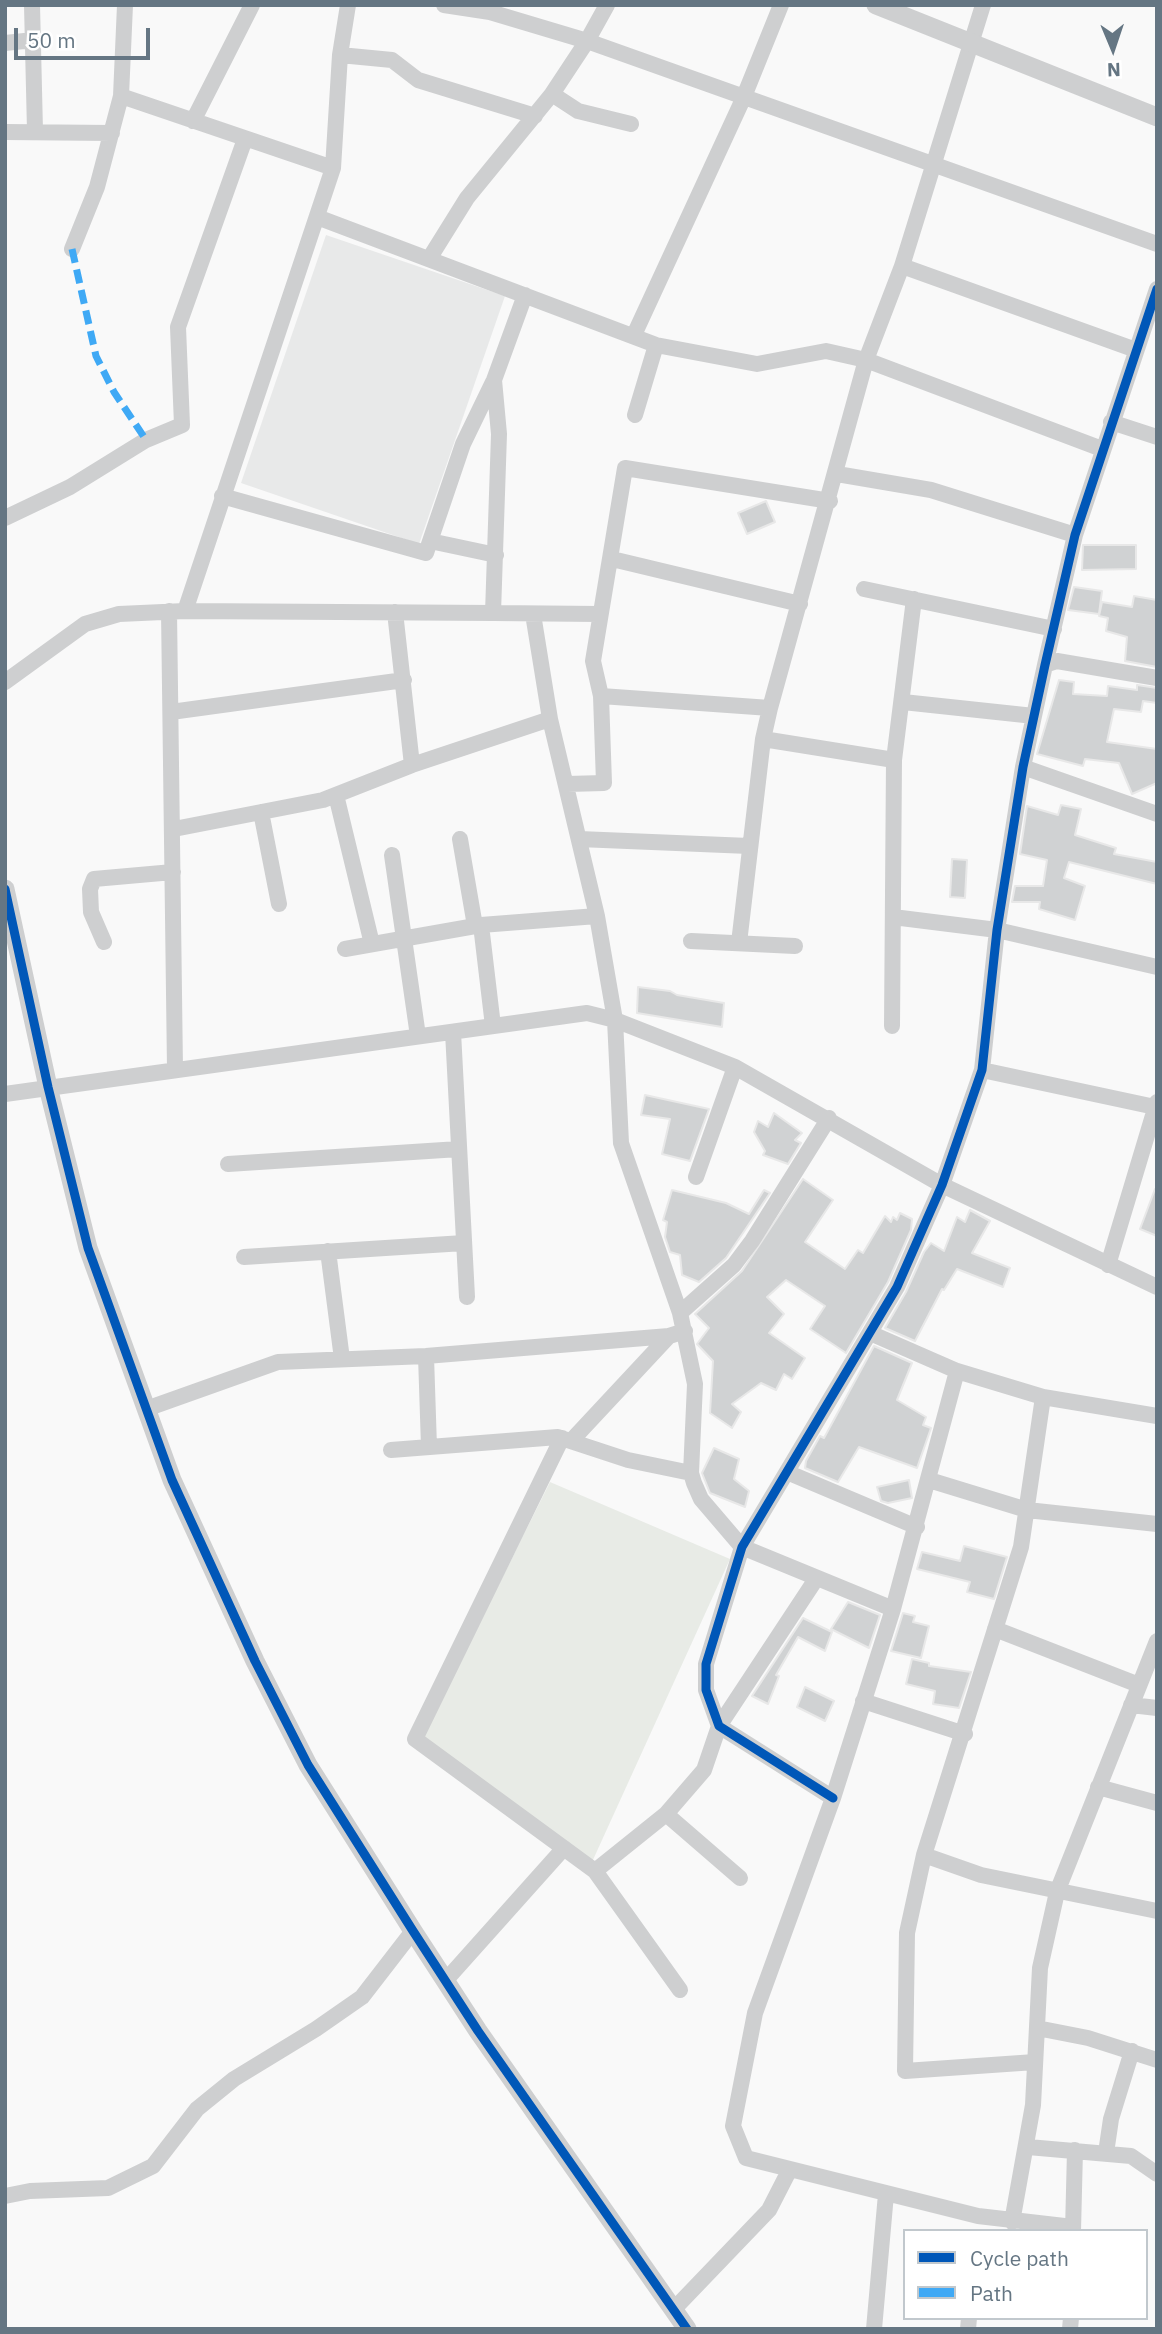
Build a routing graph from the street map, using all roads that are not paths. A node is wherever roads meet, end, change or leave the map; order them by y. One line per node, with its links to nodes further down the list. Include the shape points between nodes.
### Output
1 (32, 5): 10 (street)
2 (125, 5): 16 (street)
3 (252, 5): 20 (street)
4 (348, 5): 14 (street)
5 (444, 5): 11 (street, via 490,12)
6 (607, 5): 11 (street)
7 (781, 5): 17 (street)
8 (876, 5): 13 (street)
9 (983, 5): 13 (street)
10 (34, 40): 12 (street); 22 (street)
11 (587, 41): 15 (street); 17 (street)
12 (5, 43)
13 (972, 43): 19 (street); 26 (street)
14 (340, 55): 18 (street, via 393,60 418,80); 27 (street)
15 (552, 94): 18 (street); 21 (street, via 578,111)
16 (121, 96): 20 (street); 24 (street)
17 (743, 99): 26 (street); 35 (street)
18 (535, 116): 31 (street, via 467,198)
19 (1157, 117)
20 (193, 121): 25 (street)
21 (631, 124)
22 (34, 131): 23 (street); 24 (street)
23 (5, 132)
24 (112, 133): 30 (street)
25 (246, 139): 27 (street); 47 (street, via 178,327 182,425)
26 (933, 166): 29 (street); 32 (street)
27 (333, 168): 28 (street)
28 (317, 217): 31 (street); 45 (street)
29 (1157, 244)
30 (72, 249)
31 (429, 259): 34 (street)
32 (902, 266): 37 (street); 38 (street)
33 (1157, 289): 37 (street)
34 (525, 295): 35 (street); 39 (street)
35 (634, 335): 36 (street)
36 (656, 345): 38 (street, via 757,364 826,351); 40 (street)
37 (1136, 350): 41 (street)
38 (866, 360): 43 (street); 44 (street)
39 (494, 380): 49 (street, via 463,444); 50 (street, via 499,434)
40 (635, 415)
41 (1111, 422): 42 (street); 43 (street)
42 (1157, 437)
43 (1102, 449): 48 (street)
44 (837, 474): 46 (street); 48 (street, via 931,490)
45 (222, 496): 49 (street, via 426,553); 55 (street)
46 (830, 501): 51 (street, via 625,468); 54 (street)
47 (5, 518)
48 (1075, 535): 60 (street)
49 (430, 541): 50 (street)
50 (496, 555): 57 (street)
51 (612, 559): 54 (street); 59 (street)
52 (864, 589): 53 (street)
53 (915, 599): 60 (street); 66 (street)
54 (800, 604): 67 (street)
55 (177, 611): 56 (street); 64 (street, via 119,614 85,624); 68 (street)
56 (395, 612): 57 (street); 63 (street)
57 (494, 613): 58 (street)
58 (533, 614): 59 (street); 70 (street)
59 (599, 614): 65 (street, via 593,661)
60 (1054, 629): 61 (street)
61 (1045, 665): 62 (street, via 1057,661); 69 (street)
62 (1157, 678)
63 (404, 680): 68 (street); 73 (street)
64 (5, 682)
65 (601, 696): 67 (street); 75 (street, via 604,783)
66 (903, 702): 69 (street); 72 (street)
67 (770, 708): 71 (street)
68 (172, 712): 79 (street)
69 (1034, 716): 74 (street)
70 (550, 719): 73 (street); 75 (street)
71 (762, 739): 72 (street); 82 (street)
72 (894, 760): 88 (street)
73 (412, 765): 76 (street)
74 (1023, 767): 78 (street); 90 (street)
75 (567, 784): 81 (street)
76 (336, 794): 77 (street); 95 (street)
77 (261, 812): 79 (street); 86 (street)
78 (1157, 814)
79 (174, 829): 84 (street)
80 (460, 839): 89 (street)
81 (579, 839): 82 (street); 87 (street)
82 (749, 846): 94 (street)
83 (392, 855): 91 (street)
84 (173, 872): 93 (street, via 94,879 92,912); 105 (street)
85 (5, 889): 107 (street)
86 (279, 904)
87 (597, 916): 89 (street); 99 (street)
88 (893, 917): 90 (street); 101 (street)
89 (478, 925): 91 (street); 100 (street)
90 (997, 930): 98 (street); 106 (street)
91 (404, 938): 95 (street); 103 (street)
92 (691, 941): 94 (street)
93 (104, 942)
94 (739, 943): 96 (street)
95 (372, 944): 97 (street)
96 (795, 946)
97 (345, 949)
98 (1157, 967)
99 (615, 1020): 100 (street, via 587,1013); 104 (street); 121 (street, via 623,1153)
100 (493, 1026): 102 (street)
101 (891, 1026)
102 (453, 1032): 103 (street); 111 (street)
103 (418, 1036): 105 (street)
104 (735, 1067): 110 (street); 113 (street)
105 (174, 1069): 107 (street)
106 (982, 1070): 109 (street); 114 (street)
107 (48, 1087): 108 (street); 129 (street, via 88,1248)
108 (5, 1094)
109 (1156, 1104): 118 (street)
110 (829, 1118): 114 (street); 121 (street, via 734,1265)
111 (459, 1149): 112 (street); 115 (street)
112 (228, 1164)
113 (696, 1177)
114 (942, 1185): 118 (street); 123 (street, via 897,1287)
115 (464, 1243): 116 (street); 120 (street)
116 (328, 1251): 117 (street); 126 (street)
117 (244, 1257)
118 (1108, 1265): 119 (street)
119 (1157, 1287)
120 (467, 1297)
121 (680, 1313): 122 (street)
122 (685, 1331): 124 (street); 134 (street, via 695,1384)
123 (870, 1333): 127 (street); 135 (street)
124 (668, 1336): 125 (street); 131 (street)
125 (426, 1356): 126 (street); 132 (street)
126 (342, 1359): 129 (street, via 278,1362)
127 (957, 1371): 128 (street); 136 (street)
128 (1043, 1397): 130 (street); 137 (street)
129 (146, 1409): 161 (street, via 172,1480 254,1661 308,1765)
130 (1157, 1416)
131 (567, 1439): 132 (street); 134 (street, via 628,1460); 155 (street, via 415,1739)
132 (429, 1447): 133 (street)
133 (391, 1450)
134 (691, 1473): 140 (street, via 701,1499)
135 (789, 1473): 139 (street); 140 (street)
136 (929, 1480): 137 (street); 139 (street)
137 (1027, 1510): 138 (street); 143 (street, via 1021,1547)
138 (1157, 1524)
139 (917, 1527): 142 (street)
140 (742, 1547): 141 (street); 149 (street, via 706,1664 706,1690)
141 (816, 1578): 142 (street); 149 (street)
142 (893, 1609): 146 (street)
143 (995, 1629): 145 (street); 150 (street)
144 (1157, 1641): 145 (street)
145 (1139, 1685): 147 (street)
146 (863, 1702): 150 (street); 152 (street)
147 (1131, 1704): 148 (street); 151 (street)
148 (1157, 1708)
149 (719, 1726): 152 (street); 154 (street, via 704,1770)
150 (965, 1734): 156 (street)
151 (1098, 1787): 153 (street); 159 (street)
152 (833, 1798): 171 (street, via 755,2013 733,2126 746,2158)
153 (1157, 1803)
154 (666, 1814): 157 (street); 158 (street)
155 (564, 1848): 157 (street); 162 (street)
156 (924, 1855): 159 (street, via 981,1875); 167 (street, via 907,1933 905,2071)
157 (595, 1871): 163 (street)
158 (740, 1878)
159 (1056, 1892): 160 (street); 164 (street, via 1040,1968)
160 (1157, 1911)
161 (413, 1931): 162 (street); 174 (street, via 362,1997 234,2079 197,2109 153,2166 108,2188)
162 (446, 1980): 178 (street)
163 (680, 1990)
164 (1037, 2028): 165 (street); 167 (street)
165 (1132, 2051): 166 (street); 170 (street, via 1111,2119)
166 (1157, 2060)
167 (1035, 2062): 168 (street)
168 (1028, 2147): 169 (street); 175 (street)
169 (1075, 2150): 170 (street); 177 (street)
170 (1106, 2153): 172 (street, via 1131,2156)
171 (790, 2169): 173 (street); 178 (street, via 769,2210)
172 (1157, 2174)
173 (886, 2194): 176 (street); 180 (street)
174 (5, 2196)
175 (1012, 2222): 176 (street); 177 (street)
176 (977, 2223)
177 (1073, 2229)
178 (675, 2308): 179 (street)
179 (687, 2329)
180 (874, 2329)

